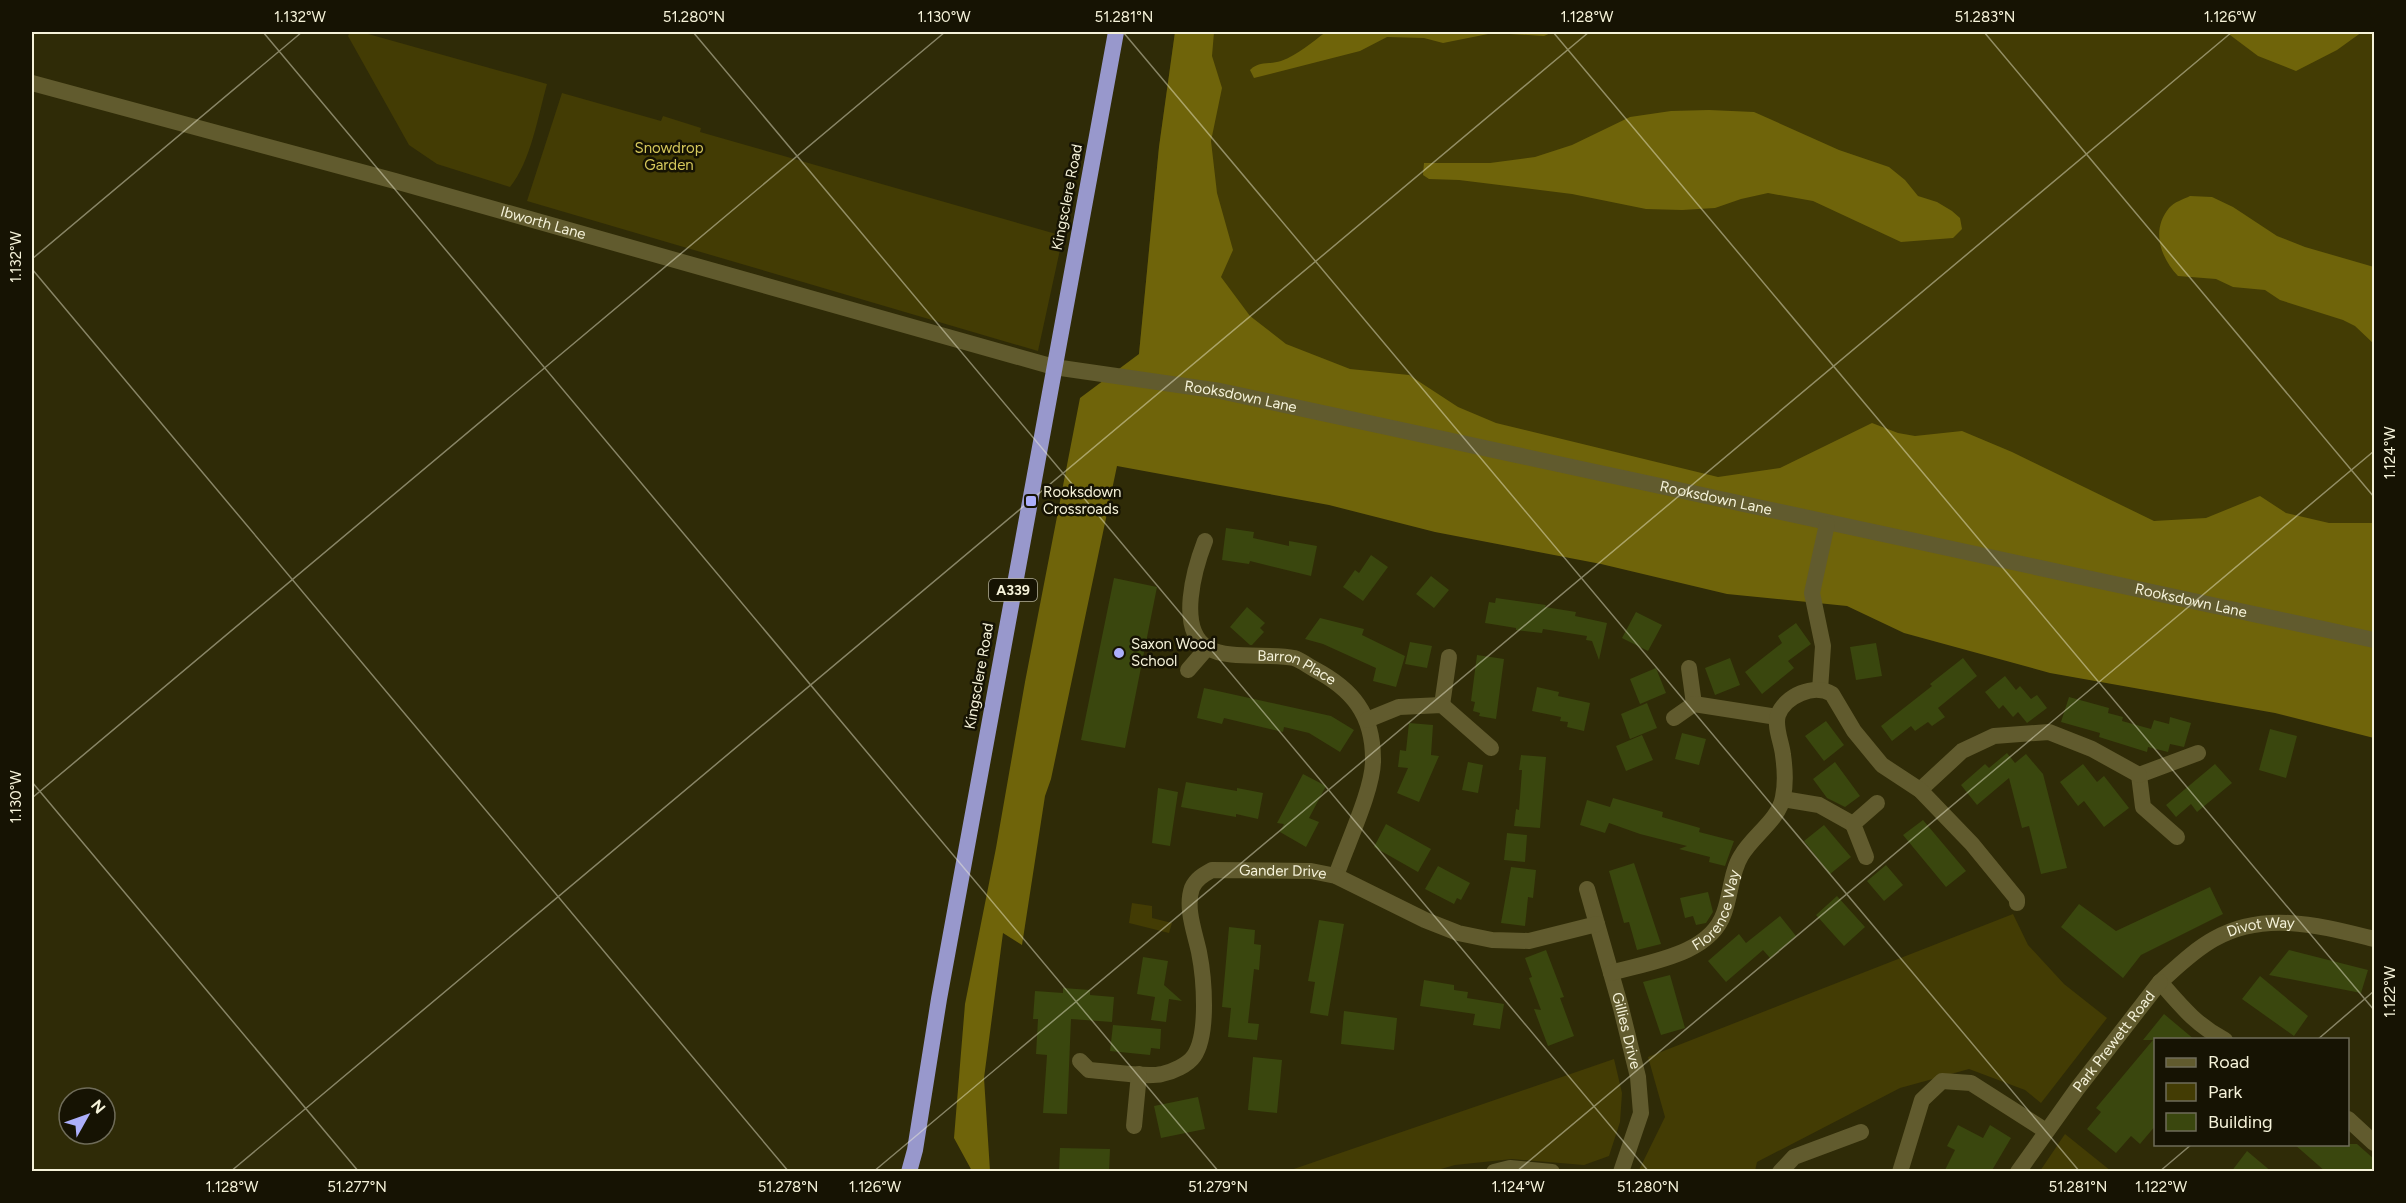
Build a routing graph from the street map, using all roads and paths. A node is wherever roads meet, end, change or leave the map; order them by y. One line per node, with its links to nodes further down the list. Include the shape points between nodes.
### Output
1 (1116, 32): 3 (highway, Kingsclere Road / A339)
2 (32, 83): 3 (street, Ibworth Lane)
3 (1054, 367): 4 (street, Rooksdown Lane, via 1220,391); 41 (highway, Kingsclere Road / A339)
4 (1827, 524): 6 (street, Rooksdown Lane); 11 (street, via 1812,593 1823,646)
5 (1205, 541): 7 (street, via 1191,591 1191,612 1195,634)
6 (2374, 640)
7 (1208, 648): 10 (street); 16 (street, Barron Place, via 1295,658 1336,681)
8 (1449, 657): 13 (street)
9 (1689, 668): 12 (street)
10 (1188, 670)
11 (1820, 690): 14 (street, via 1809,690 1784,704); 20 (street, via 1832,694 1854,731 1882,765)
12 (1694, 704): 14 (street); 15 (street)
13 (1442, 705): 16 (street, via 1399,707); 17 (street)
14 (1777, 717): 21 (street, via 1783,753)
15 (1674, 718)
16 (1367, 720): 26 (street, Barron Place, via 1373,760 1368,789)
17 (1491, 748)
18 (2198, 753): 19 (street)
19 (2139, 775): 20 (street, via 2092,748 2049,732 2005,735 1962,751); 24 (street, via 2143,807)
20 (1920, 790): 28 (street, via 1972,844)
21 (1783, 799): 23 (street, via 1819,805); 31 (street, Florence Way, via 1740,857 1724,915 1702,942)
22 (1877, 803): 23 (street)
23 (1853, 824): 25 (street)
24 (2177, 837)
25 (1866, 857)
26 (1336, 876): 29 (street, Gander Drive, via 1425,920 1458,933 1492,940 1529,941); 35 (street, Gander Drive, via 1311,871 1212,870 1200,876 1191,889 1190,916 1205,1005 1199,1043 1194,1056 1181,1066 1161,1075)
27 (1587, 889): 29 (street, Gillies Drive)
28 (2017, 903)
29 (1597, 924): 31 (street, Gillies Drive)
30 (2374, 939): 32 (street, Divot Way, via 2298,922 2251,924 2215,938)
31 (1611, 973): 46 (street, Gillies Drive, via 1638,1077 1641,1113)
32 (2160, 982): 33 (street, Park Prewett Road, via 2193,1019); 38 (street, Park Prewett Road)
33 (2220, 1038)
34 (1080, 1061): 35 (street, Gander Drive, via 1089,1070)
35 (1139, 1074): 37 (street)
36 (2349, 1120): 40 (street)
37 (1134, 1126)
38 (2046, 1131): 48 (street, via 1971,1083 1942,1081 1922,1100); 49 (street, Park Prewett Road)
39 (1861, 1132): 47 (street, via 1794,1157)
40 (2374, 1143)
41 (915, 1150): 42 (highway, Kingsclere Road / A339); 43 (highway, Kingsclere Road / A339)
42 (909, 1172)
43 (918, 1172)
44 (1494, 1172): 45 (street, via 1510,1167)
45 (1552, 1172)
46 (1621, 1172)
47 (1780, 1172)
48 (1899, 1172)
49 (2018, 1172)

